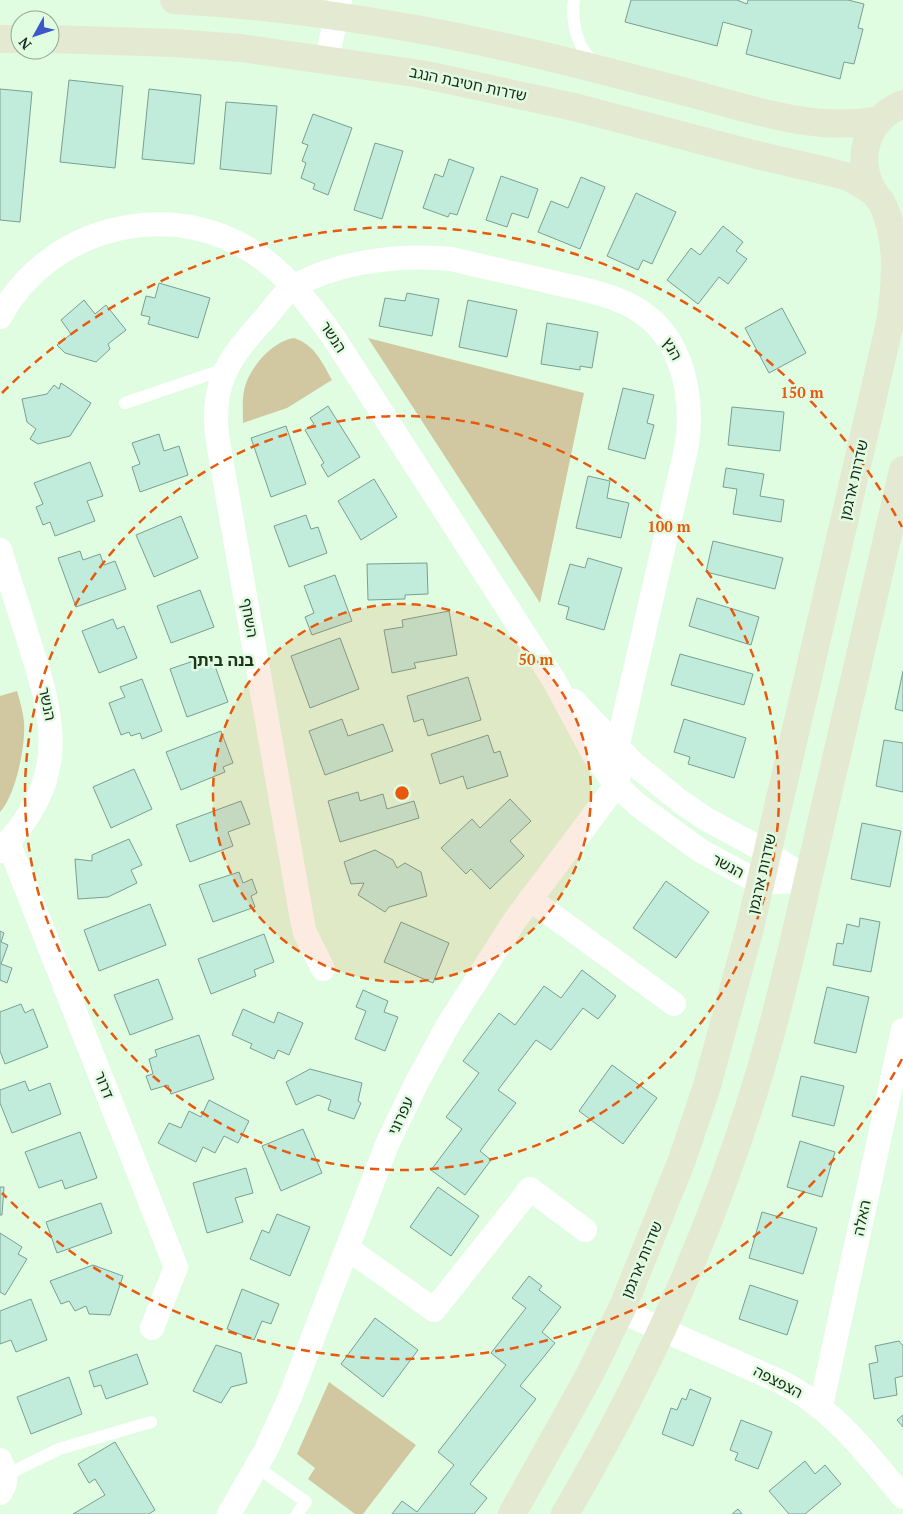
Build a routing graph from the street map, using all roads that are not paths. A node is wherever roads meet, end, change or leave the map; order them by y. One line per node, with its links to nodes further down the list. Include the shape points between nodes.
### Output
1 (174, 0): 3 (street)
2 (574, 0): 6 (lane, via 573,20 578,39 594,63)
3 (338, 8): 5 (street); 6 (street)
4 (60, 39): 5 (street, שדרות חטיבת הנגב, via 174,43)
5 (326, 58): 8 (street, שדרות חטיבת הנגב, via 421,74 574,107 849,177)
6 (608, 72): 7 (street, via 799,120 838,124)
7 (896, 107): 8 (street, שדרות ארגמן, via 870,133 863,154 866,177)
8 (886, 203): 19 (street, שדרות ארגמן, via 894,248 895,282 890,323)
9 (293, 287): 10 (street, הנשר, via 278,271 245,247 210,231 172,223 134,224 95,235 56,255 28,279); 11 (street, השחף, via 239,347); 15 (street, הנשר, via 334,338); 16 (street, הנץ, via 337,270 380,260 428,256 608,296 647,317 664,334 677,354 685,376 690,422)
10 (0, 317)
11 (224, 369): 12 (lane); 23 (street, השחף, via 216,404 218,442 302,919 305,933)
12 (124, 403)
13 (903, 470): 20 (street)
14 (0, 550): 18 (street, הנשר, via 45,692 52,727 50,757 43,785 32,811)
15 (555, 682): 16 (street, הנשר); 17 (street, הנשר, via 594,755)
16 (617, 746): 17 (street, via 619,776); 19 (street, הנשר, via 680,802)
17 (616, 785): 21 (street, הנשר, via 700,851); 22 (street, עפרוני)
18 (4, 846): 29 (street, דרור, via 176,1268)
19 (767, 852): 20 (street, הנשר); 21 (street, שדרות ארגמן)
20 (808, 880): 21 (street, הנשר); 30 (street, via 751,1100 697,1250)
21 (760, 883): 28 (street, שדרות ארגמן, via 730,1009 707,1086 655,1233)
22 (530, 900): 24 (street); 27 (street, עפרוני, via 480,971 417,1082 388,1142)
23 (323, 969)
24 (674, 1004)
25 (903, 1030): 31 (street, האלה)
26 (585, 1230): 27 (street, via 530,1189 434,1310)
27 (347, 1248): 33 (street, עפרוני, via 290,1398)
28 (620, 1311): 30 (street, הצפצפה); 38 (street, שדרות ארגמן, via 590,1374)
29 (152, 1328)
30 (663, 1329): 31 (street, הצפצפה, via 785,1384); 39 (street, via 631,1395)
31 (821, 1406): 35 (street, הצפצפה, via 849,1432)
32 (151, 1422): 34 (lane, via 59,1449)
33 (257, 1467): 36 (street, עפרוני); 37 (lane, via 306,1502)
34 (2, 1476)
35 (903, 1497)
36 (230, 1514)
37 (297, 1514)
38 (512, 1514)
39 (565, 1514)

